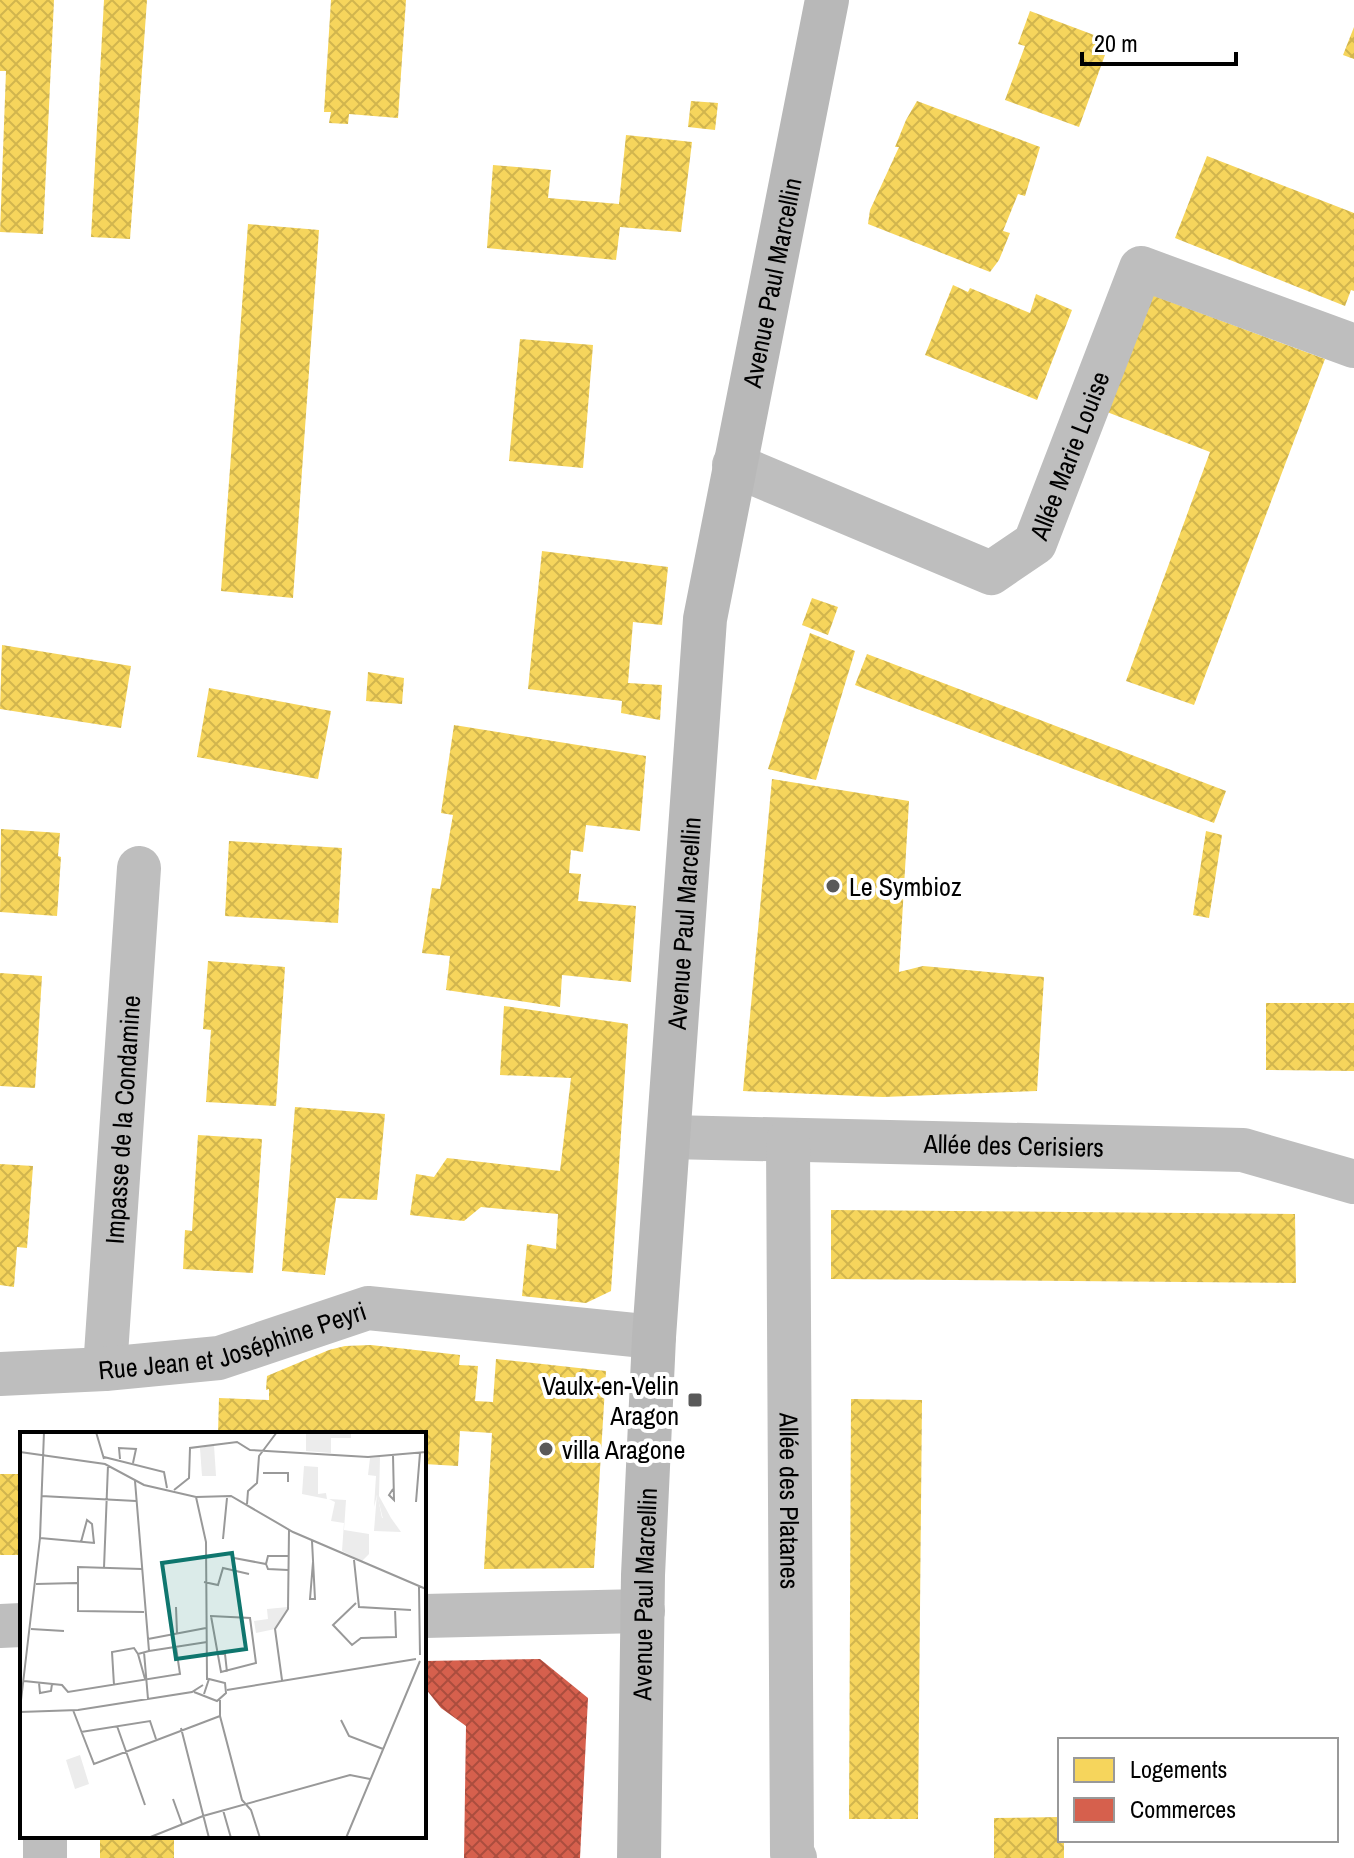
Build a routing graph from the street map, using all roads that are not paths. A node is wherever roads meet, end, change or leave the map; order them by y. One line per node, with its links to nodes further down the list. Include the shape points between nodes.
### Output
1 (827, 0): 3 (street, Avenue Paul Marcellin)
2 (1354, 346): 3 (street, Allée Marie Louise, via 1141,268 1035,543 991,573)
3 (734, 465): 5 (street, Avenue Paul Marcellin, via 705,619)
4 (139, 868): 11 (street, Impasse de la Condamine)
5 (670, 1137): 6 (street, Allée des Cerisiers); 10 (street, Avenue Paul Marcellin)
6 (788, 1141): 7 (street, Allée des Cerisiers, via 1243,1150); 18 (street, Allée des Platanes)
7 (1291, 1164): 8 (street, Allée des Cerisiers); 9 (street)
8 (1354, 1182)
9 (1354, 1217)
10 (654, 1337): 11 (street, Rue Jean et Joséphine Peyri, via 368,1308 219,1358); 13 (street, Avenue Paul Marcellin)
11 (105, 1369): 12 (street, Rue Jean et Joséphine Peyri)
12 (0, 1374)
13 (643, 1611): 14 (street); 17 (street, Avenue Paul Marcellin)
14 (426, 1616)
15 (20, 1625): 16 (street)
16 (0, 1626)
17 (639, 1858)
18 (795, 1858)

